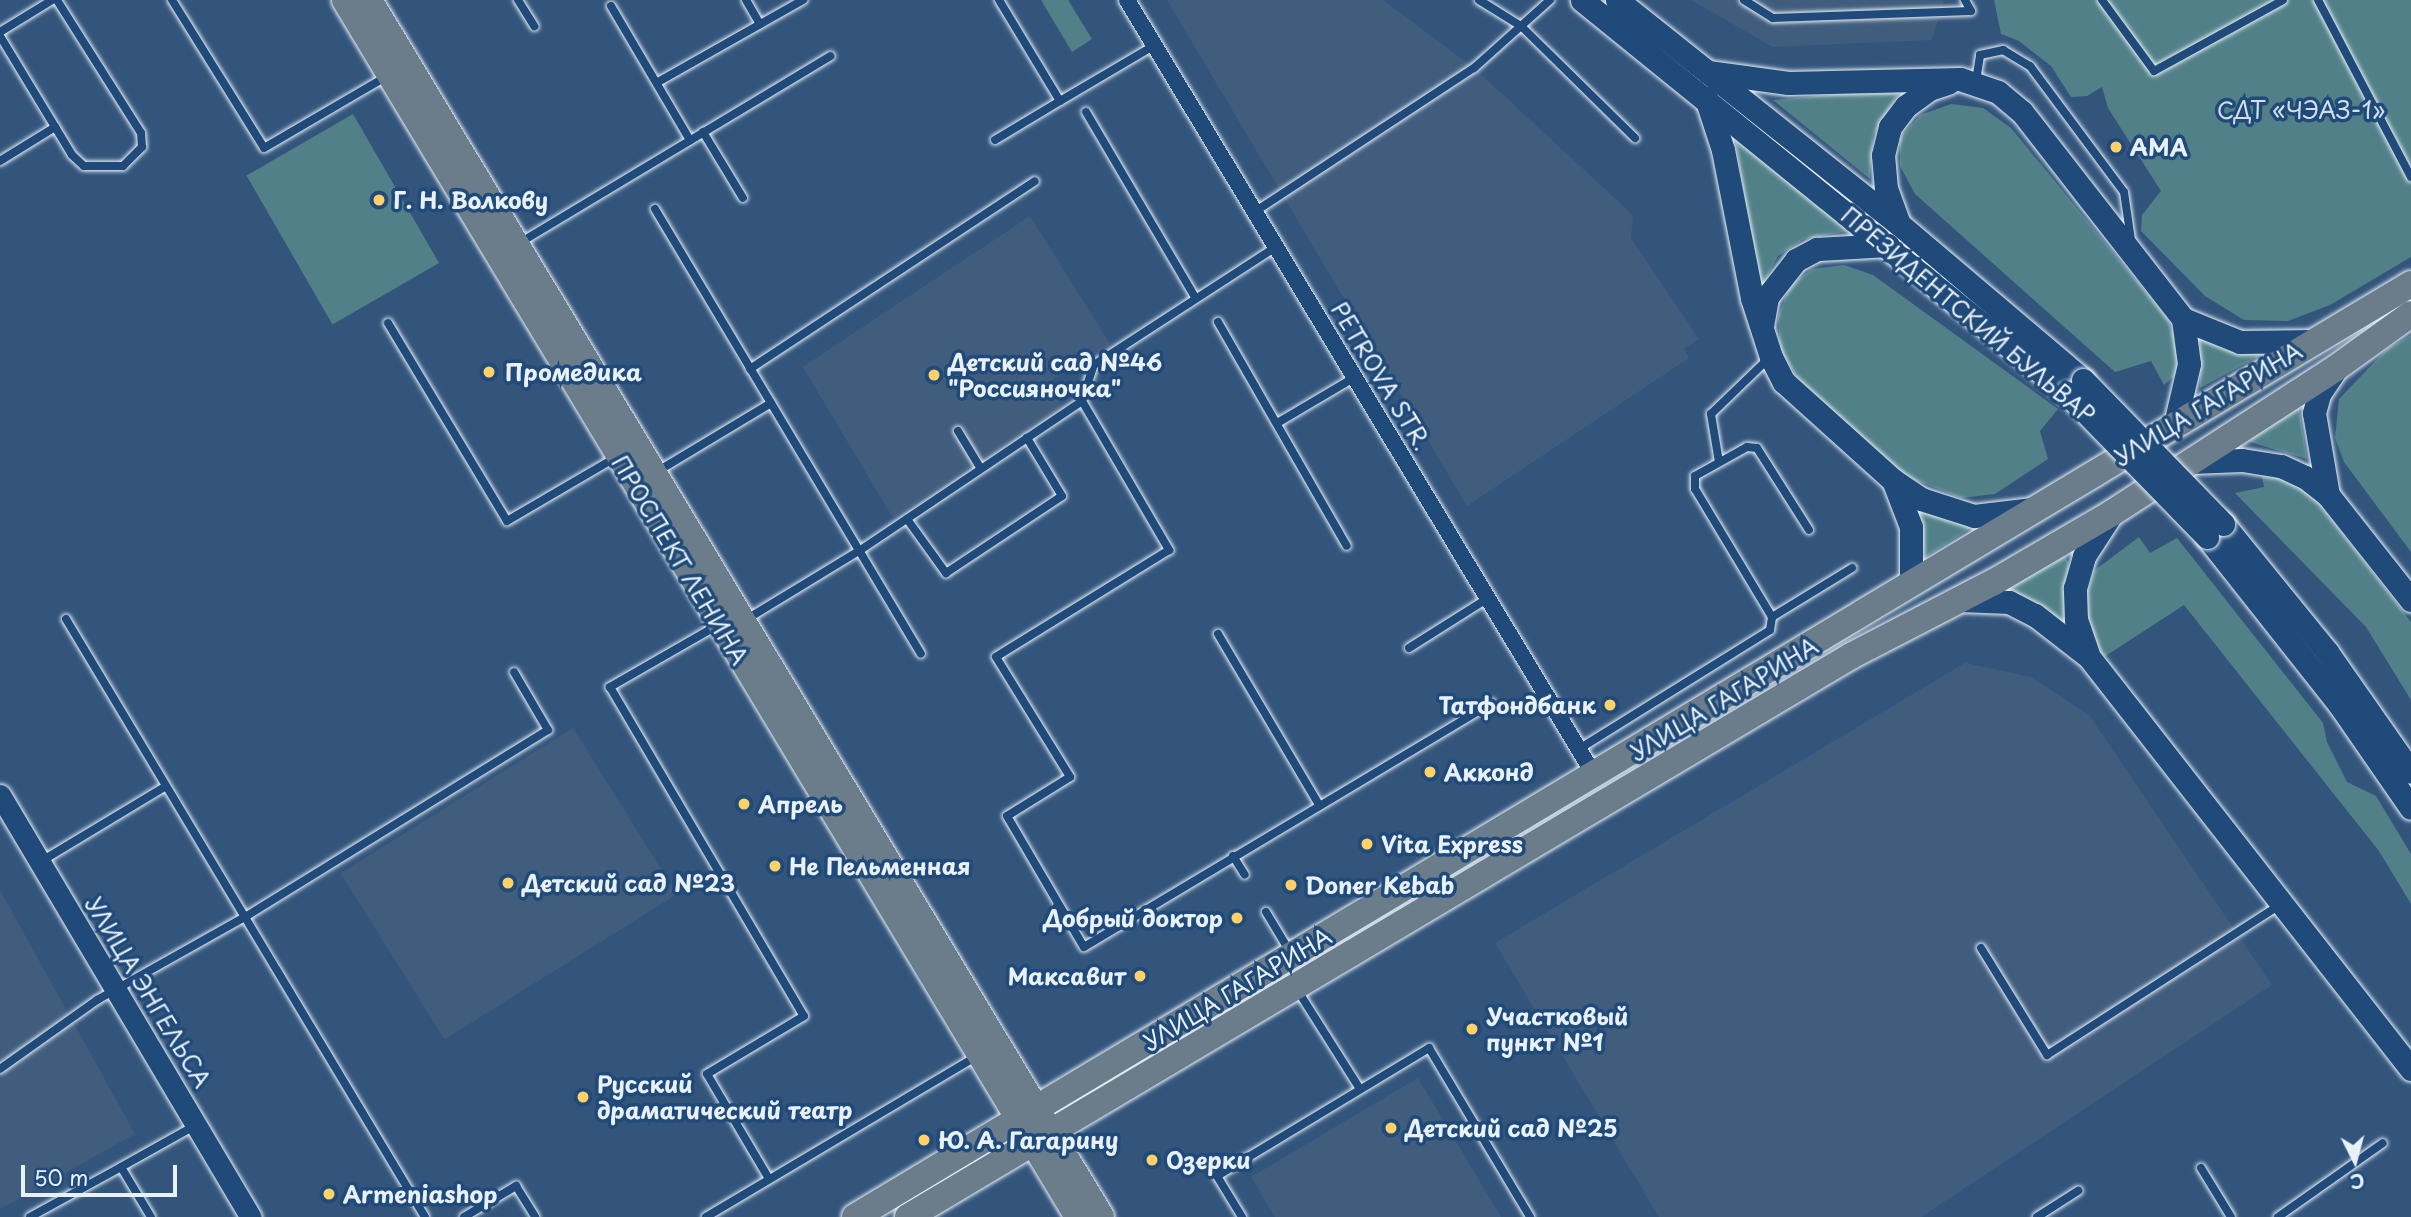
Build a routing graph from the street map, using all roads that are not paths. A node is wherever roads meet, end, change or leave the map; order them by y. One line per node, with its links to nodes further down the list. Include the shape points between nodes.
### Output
1 (55, 0): 23 (lane); 33 (lane, via 134,117 142,147 123,166 84,166)
2 (172, 0): 27 (lane, via 264,148)
3 (345, 0): 27 (main road, ПРОСПЕКТ ЛЕНИНА)
4 (369, 0): 46 (main road, ПРОСПЕКТ ЛЕНИНА)
5 (518, 0): 21 (lane)
6 (746, 0): 20 (lane)
7 (803, 0): 20 (lane)
8 (999, 0): 31 (lane)
9 (1127, 0): 24 (street, PETROVA STR.)
10 (1479, 0): 22 (lane)
11 (1550, 0): 22 (lane)
12 (1582, 0): 30 (main road, ПРЕЗИДЕНТСКИЙ БУЛЬВАР)
13 (1616, 0): 26 (main road, ПРЕЗИДЕНТСКИЙ БУЛЬВАР)
14 (1744, 0): 15 (lane, via 1773,18 1971,11)
15 (1965, 0)
16 (2102, 0): 17 (lane, via 2154,71)
17 (2283, 0)
18 (2318, 0): 39 (lane)
19 (611, 6): 29 (lane)
20 (760, 24): 29 (lane)
21 (534, 26)
22 (1521, 26): 35 (lane); 43 (lane, via 1474,68)
23 (0, 34): 33 (lane)
24 (1155, 45): 31 (lane); 43 (street, PETROVA STR.)
25 (830, 56): 34 (lane)
26 (1708, 72): 28 (main road, via 1788,83); 44 (main road, ПРЕЗИДЕНТСКИЙ БУЛЬВАР)
27 (390, 74): 68 (main road, ПРОСПЕКТ ЛЕНИНА)
28 (1968, 80): 44 (main road, via 1929,89 1906,106 1890,127 1883,155 1885,178); 48 (main road, via 2022,112); 48 (lane, via 1980,55 2003,50 2030,66 2124,192)
29 (658, 82): 36 (lane)
30 (1706, 98): 45 (main road, ПРЕЗИДЕНТСКИЙ БУЛЬВАР); 55 (main road, via 1723,150)
31 (1060, 101): 37 (lane)
32 (1086, 112): 50 (lane)
33 (55, 127): 38 (lane)
34 (703, 132): 36 (lane); 41 (lane)
35 (1635, 138)
36 (690, 140): 46 (lane)
37 (995, 140)
38 (0, 161)
39 (2411, 177)
40 (1035, 181): 59 (lane)
41 (743, 198)
42 (655, 209): 59 (lane)
43 (1256, 211): 47 (street, PETROVA STR.)
44 (1899, 224): 61 (main road, ПРЕЗИДЕНТСКИЙ БУЛЬВАР)
45 (1888, 245): 55 (main road, via 1817,249 1796,260 1767,297); 61 (main road, ПРЕЗИДЕНТСКИЙ БУЛЬВАР)
46 (516, 246): 72 (main road, ПРОСПЕКТ ЛЕНИНА)
47 (1277, 246): 50 (lane); 60 (street, PETROVA STR.)
48 (2132, 250): 52 (main road)
49 (2411, 284): 56 (main road, УЛИЦА ГАГАРИНА)
50 (1195, 297): 62 (lane, via 1094,365)
51 (2411, 314): 58 (main road, УЛИЦА ГАГАРИНА)
52 (2183, 319): 56 (main road, via 2240,342); 65 (main road, via 2189,364)
53 (1218, 322): 64 (lane)
54 (388, 323): 68 (lane, via 507,521)
55 (1762, 329): 57 (main road)
56 (2313, 341): 65 (main road, УЛИЦА ГАГАРИНА)
57 (1770, 357): 69 (lane, via 1711,414); 73 (main road, via 1784,382 1805,404)
58 (2336, 368): 70 (main road, УЛИЦА ГАГАРИНА); 74 (main road, via 2319,394 2314,413)
59 (750, 369): 63 (lane)
60 (1355, 377): 64 (lane); 84 (street, PETROVA STR.)
61 (2075, 387): 79 (main road, ПРЕЗИДЕНТСКИЙ БУЛЬВАР, bridge)
62 (1082, 401): 67 (lane); 103 (lane, via 1169,550 996,657 1070,777 1007,816 1084,947)
63 (771, 403): 72 (lane); 81 (lane)
64 (1279, 422): 80 (lane)
65 (2175, 424): 75 (main road, УЛИЦА ГАГАРИНА)
66 (958, 431): 71 (lane)
67 (1027, 438): 71 (lane); 77 (lane, via 1062,496 946,573)
68 (618, 457): 89 (main road, ПРОСПЕКТ ЛЕНИНА)
69 (1720, 462): 78 (lane, via 1747,447 1757,448); 87 (lane, via 1695,476 1695,489)
70 (2191, 462): 74 (main road, via 2242,460 2281,466); 76 (main road, УЛИЦА ГАГАРИНА)
71 (981, 469): 77 (lane)
72 (653, 475): 89 (main road, ПРОСПЕКТ ЛЕНИНА)
73 (1893, 480): 75 (main road, via 1921,499 1974,516); 83 (main road, via 1911,527)
74 (2328, 495): 86 (main road)
75 (2039, 507): 83 (main road, УЛИЦА ГАГАРИНА)
76 (2112, 513): 85 (main road, УЛИЦА ГАГАРИНА); 93 (main road, via 2084,556 2075,587 2077,620)
77 (907, 519): 81 (lane)
78 (1809, 530)
79 (2215, 531): 97 (main road, ПРЕЗИДЕНТСКИЙ БУЛЬВАР, via 2327,652); 102 (main road, ПРЕЗИДЕНТСКИЙ БУЛЬВАР)
80 (1347, 546)
81 (859, 551): 89 (lane); 92 (lane)
82 (1852, 568): 87 (lane)
83 (1911, 582): 99 (main road, УЛИЦА ГАГАРИНА)
84 (1488, 597): 91 (lane); 96 (street, PETROVA STR.)
85 (1959, 600): 93 (main road, via 2009,602 2035,615); 99 (main road, УЛИЦА ГАГАРИНА)
86 (2411, 600)
87 (1772, 617): 96 (lane, via 1770,630)
88 (66, 619): 98 (lane)
89 (731, 623): 113 (main road, ПРОСПЕКТ ЛЕНИНА); 117 (main road, ПРОСПЕКТ ЛЕНИНА); 123 (lane, via 610,687 804,1016 707,1074)
90 (1218, 634): 101 (lane)
91 (1409, 648)
92 (921, 654)
93 (2089, 657): 106 (main road)
94 (514, 672): 108 (lane, via 548,730)
95 (1492, 703): 101 (lane)
96 (1578, 749): 99 (street, PETROVA STR.)
97 (2411, 772)
98 (166, 786): 104 (lane); 108 (lane)
99 (1602, 787): 110 (main road, УЛИЦА ГАГАРИНА); 111 (main road, УЛИЦА ГАГАРИНА)
100 (0, 795): 104 (street, УЛИЦА ЭНГЕЛЬСА)
101 (1319, 805): 103 (lane)
102 (2411, 808)
103 (1233, 856): 105 (lane)
104 (40, 862): 112 (street, УЛИЦА ЭНГЕЛЬСА)
105 (1245, 875)
106 (2282, 904): 109 (lane, via 2047,1055); 115 (main road)
107 (1266, 912): 110 (lane)
108 (245, 917): 112 (lane); 128 (lane)
109 (1981, 948)
110 (1293, 956): 117 (main road, УЛИЦА ГАГАРИНА)
111 (1295, 986): 116 (lane); 119 (main road, УЛИЦА ГАГАРИНА)
112 (116, 989): 114 (lane); 118 (street, УЛИЦА ЭНГЕЛЬСА)
113 (978, 1056): 117 (main road, ПРОСПЕКТ ЛЕНИНА); 123 (lane)
114 (0, 1069)
115 (2411, 1069)
116 (1360, 1089): 136 (lane, via 1217,1176); 137 (lane, via 1429,1048)
117 (1026, 1114): 119 (main road); 132 (main road, УЛИЦА ГАГАРИНА)
118 (196, 1125): 121 (lane); 127 (street, УЛИЦА ЭНГЕЛЬСА)
119 (1041, 1138): 133 (main road, УЛИЦА ГАГАРИНА); 134 (main road); 135 (main road)
120 (2384, 1143): 140 (lane)
121 (121, 1167): 125 (lane); 126 (lane)
122 (2201, 1168): 139 (lane)
123 (769, 1180): 131 (lane)
124 (2078, 1191): 138 (lane)
125 (30, 1217)
126 (151, 1217)
127 (251, 1217)
128 (425, 1217)
129 (464, 1217): 130 (lane, via 516,1186)
130 (536, 1217)
131 (706, 1217)
132 (855, 1217)
133 (908, 1217)
134 (1078, 1217)
135 (1101, 1217)
136 (1242, 1217)
137 (1530, 1217)
138 (2037, 1217)
139 (2231, 1217)
140 (2278, 1217)

